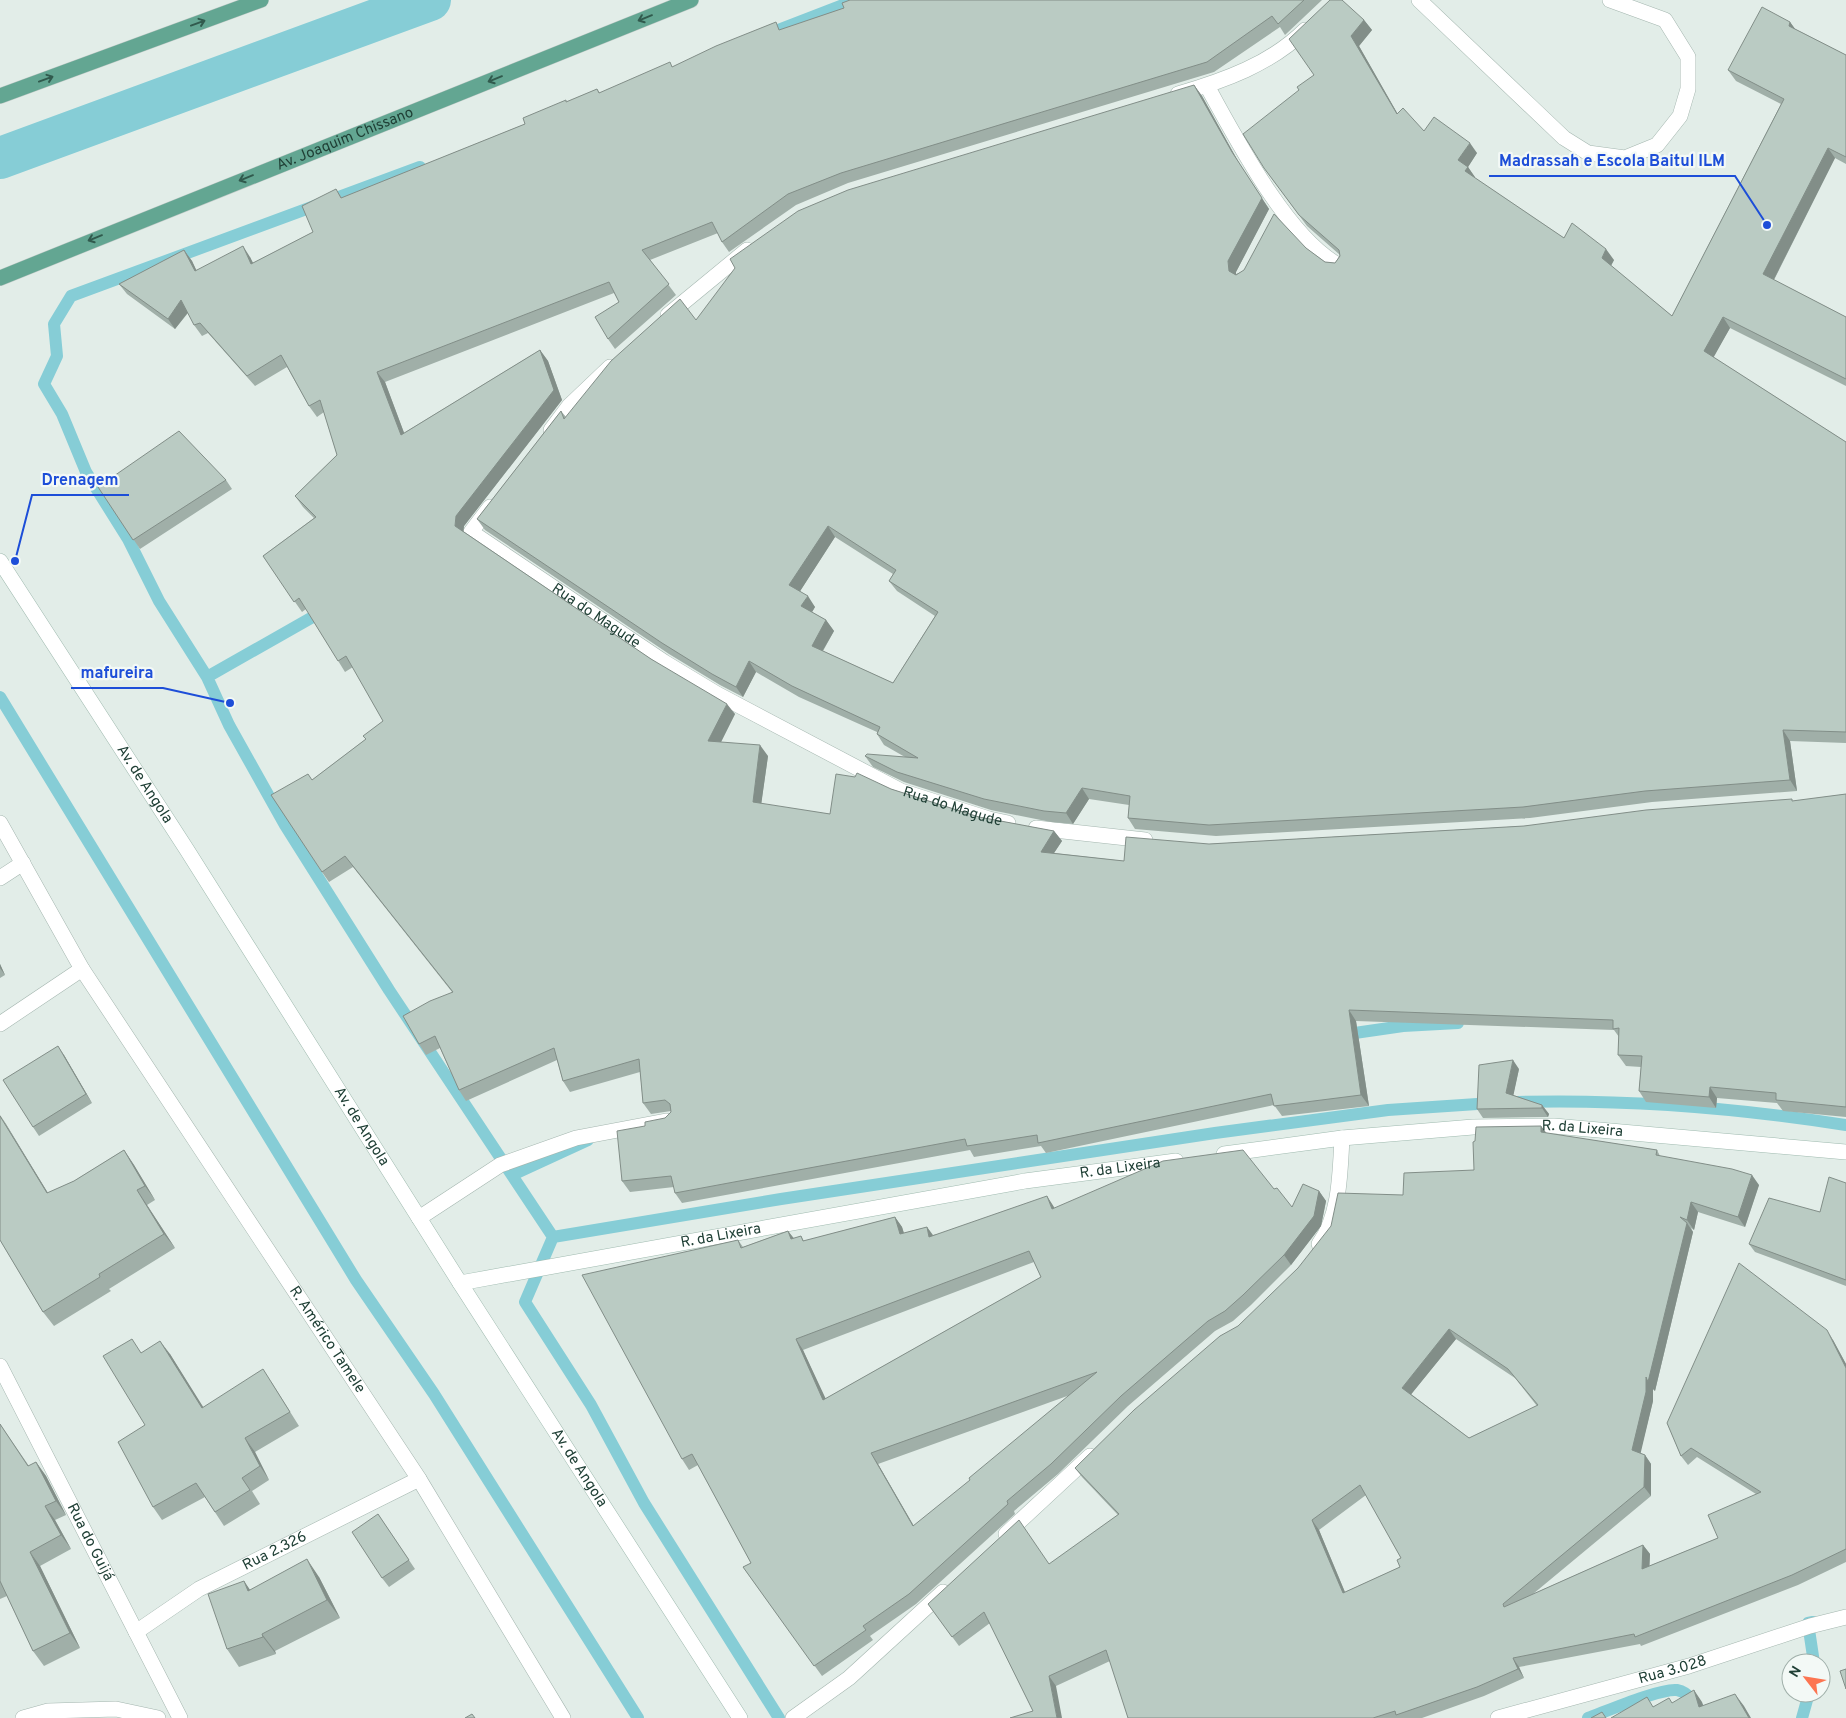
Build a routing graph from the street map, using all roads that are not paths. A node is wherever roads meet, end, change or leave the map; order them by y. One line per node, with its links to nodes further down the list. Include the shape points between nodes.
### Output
1 (261, 0): 7 (main road, one-way to 1)
2 (691, 0): 13 (main road, Av. Joaquim Chissano, one-way to 13)
3 (1419, 0): 4 (street, via 1564,138 1588,153 1625,158 1657,145 1680,116 1688,89 1688,57 1665,20)
4 (1610, 0)
5 (1315, 20): 6 (street, via 1295,40 1238,75)
6 (1207, 86): 8 (street); 9 (street)
7 (0, 96)
8 (1161, 99)
9 (1281, 208): 10 (street); 12 (street, via 1313,247)
10 (1271, 224)
11 (762, 240): 14 (street)
12 (1338, 265)
13 (0, 278)
14 (655, 326)
15 (621, 357): 16 (street, via 569,406)
16 (544, 438)
17 (501, 493): 20 (street, Rua do Magude, via 471,532 717,694 901,791 989,819 1041,829)
18 (0, 562): 30 (street, Av. de Angola)
19 (0, 823): 21 (street, R. Américo Tamele)
20 (1158, 841)
21 (22, 863): 22 (street); 23 (street, R. Américo Tamele)
22 (0, 878)
23 (82, 969): 24 (street); 35 (street, R. Américo Tamele)
24 (0, 1024)
25 (670, 1120): 30 (street, via 576,1138 500,1165)
26 (1342, 1138): 27 (street, R. da Lixeira, via 1473,1127 1554,1126); 28 (street, R. da Lixeira); 31 (street, via 1340,1175 1330,1230)
27 (1846, 1152)
28 (1213, 1156)
29 (1194, 1158): 32 (street, R. da Lixeira, via 1025,1181)
30 (419, 1218): 32 (street, Av. de Angola)
31 (1308, 1258)
32 (460, 1283): 44 (street, Av. de Angola)
33 (0, 1366): 39 (street, Rua do Guijá)
34 (1098, 1448): 36 (street)
35 (419, 1479): 39 (street, Rua 2.326, via 199,1589); 43 (street, R. Américo Tamele)
36 (992, 1546)
37 (951, 1584): 45 (street, via 849,1678)
38 (1846, 1617): 46 (street, Rua 3.028, via 1802,1628 1689,1666)
39 (136, 1632): 42 (street, Rua do Guijá)
40 (23, 1718): 41 (street, via 48,1711 116,1709)
41 (158, 1718)
42 (180, 1718)
43 (563, 1718)
44 (740, 1718)
45 (793, 1718)
46 (1498, 1718)

